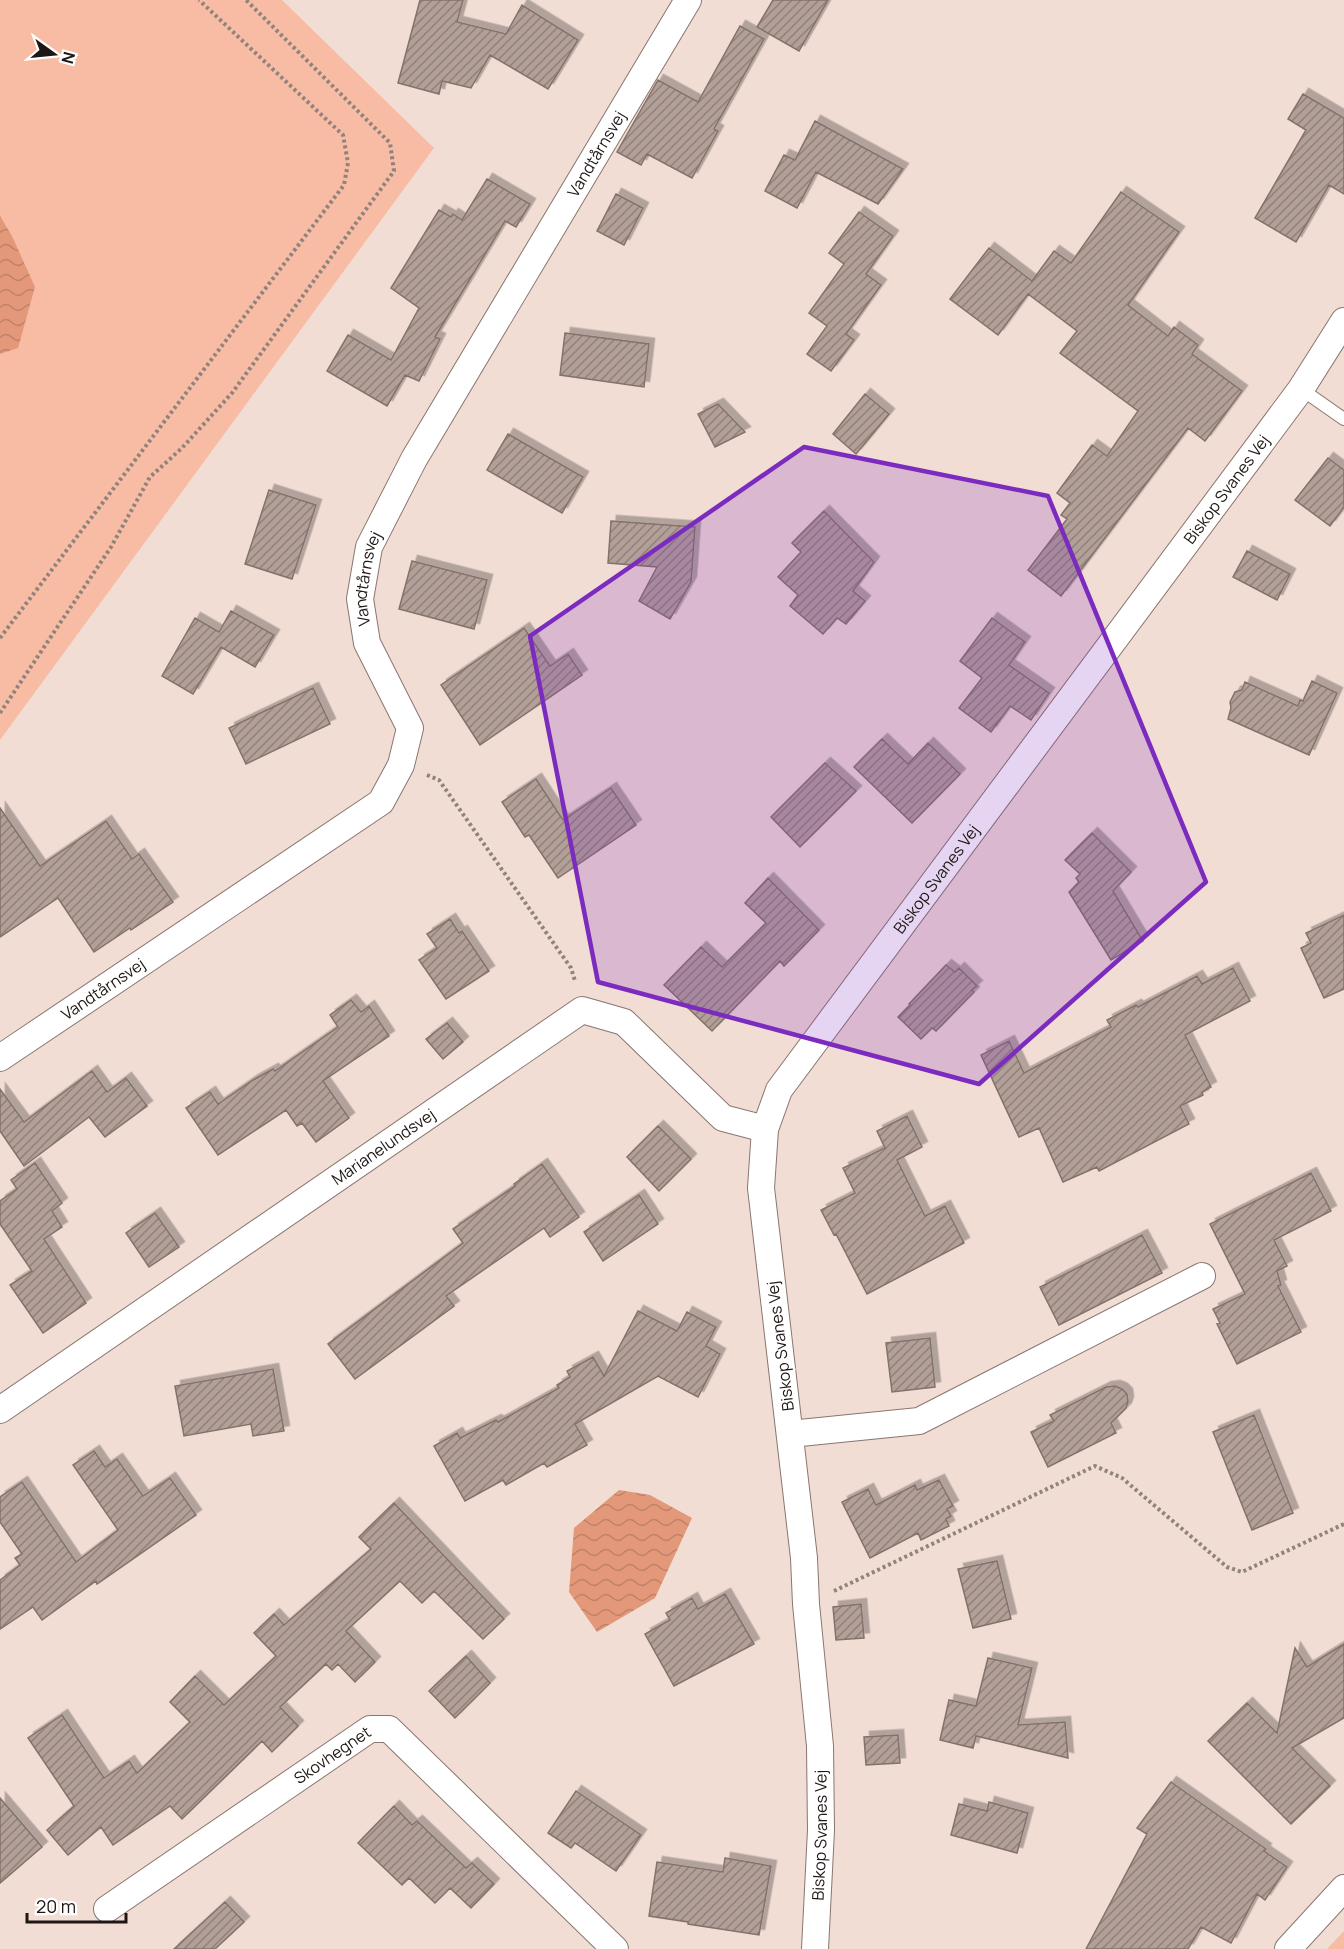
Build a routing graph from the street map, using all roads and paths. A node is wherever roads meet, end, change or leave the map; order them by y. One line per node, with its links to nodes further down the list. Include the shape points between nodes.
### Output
1 (199, 0): 7 (path, via 343,135 348,162 344,185)
2 (246, 0): 8 (path, via 390,143 394,171 232,393 150,477 111,547)
3 (688, 0): 11 (street, Vandtårnsvej, via 414,459 369,547 360,599 367,643 410,728 401,765 381,802)
4 (1344, 321): 5 (street, Biskop Svanes Vej)
5 (1301, 389): 6 (lane); 12 (street, Biskop Svanes Vej, via 779,1090)
6 (1344, 419)
7 (0, 638)
8 (0, 713)
9 (439, 780): 10 (path, via 572,968)
10 (582, 1010): 12 (street, via 624,1022 723,1118); 14 (street, Marianelundsvej)
11 (0, 1058)
12 (765, 1129): 15 (street, Biskop Svanes Vej, via 761,1188)
13 (1202, 1276): 15 (street, Biskop Svanes Vej, via 919,1421)
14 (0, 1410)
15 (790, 1434): 17 (street, Biskop Svanes Vej)
16 (1344, 1524): 17 (path, via 1242,1572 1227,1567 1122,1478 1095,1466)
17 (806, 1605): 21 (street, Biskop Svanes Vej, via 820,1746)
18 (1344, 1888): 22 (street)
19 (107, 1909): 20 (street, Skovhegnet, via 370,1729 388,1729)
20 (615, 1949)
21 (815, 1949)
22 (1288, 1949)

